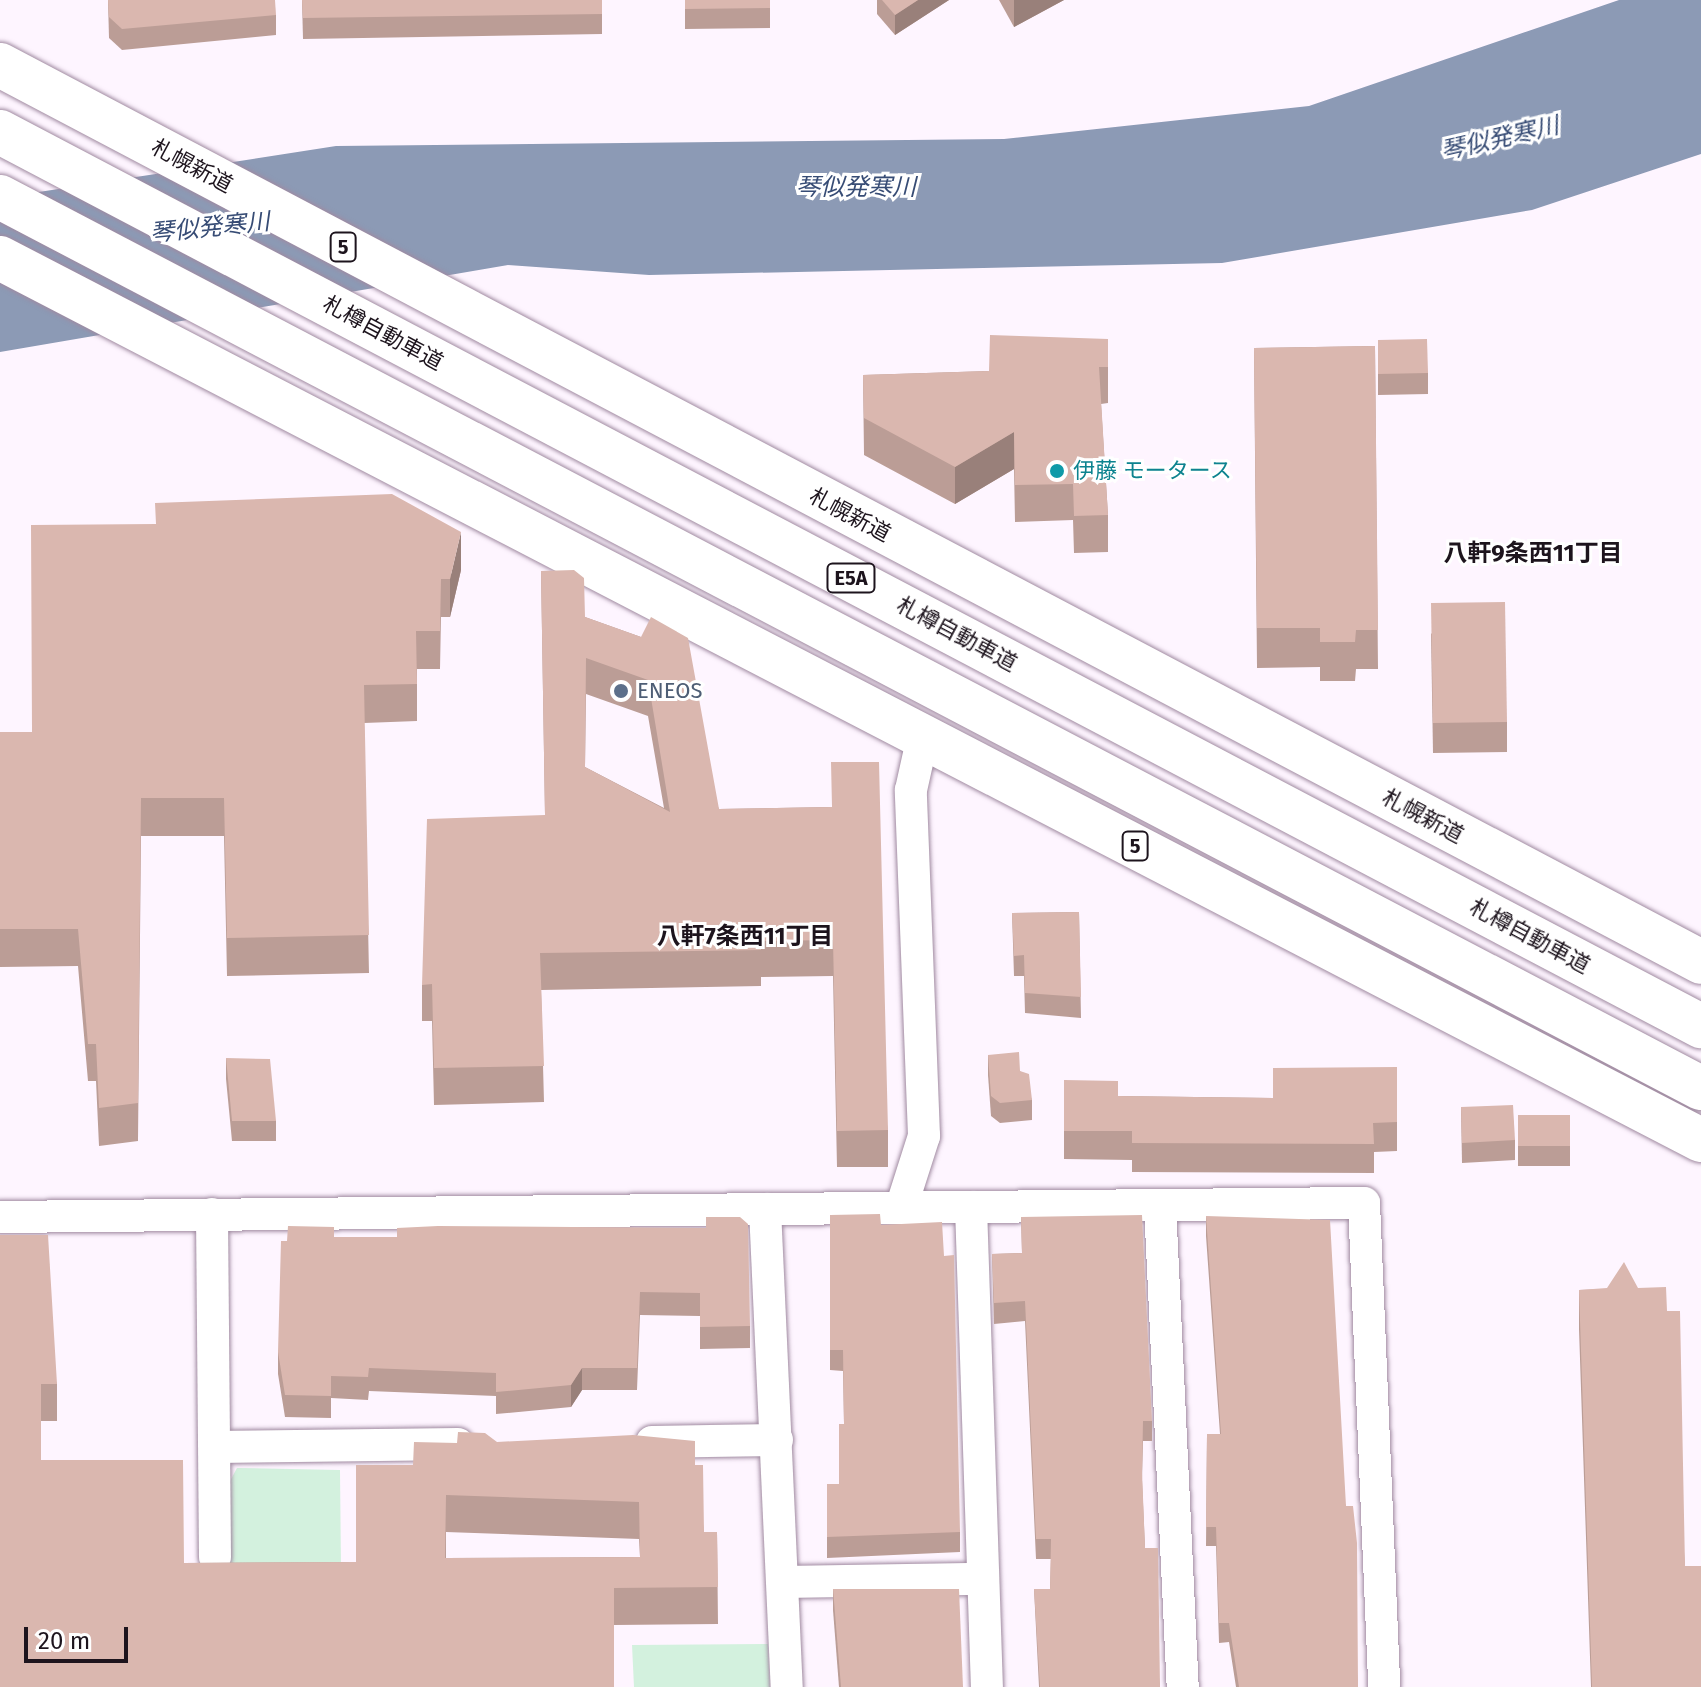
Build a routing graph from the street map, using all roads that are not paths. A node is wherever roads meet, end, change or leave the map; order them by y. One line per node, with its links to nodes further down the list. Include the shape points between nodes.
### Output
1 (0, 65): 6 (highway, 札幌新道 / 5)
2 (0, 132): 7 (highway, 札樽自動車道 / E5A)
3 (0, 197): 8 (highway, E5A)
4 (0, 258): 5 (highway, 5)
5 (923, 736): 9 (highway, 5); 12 (street, via 911,790 924,1136)
6 (1701, 962)
7 (1701, 1026)
8 (1701, 1088)
9 (1701, 1140)
10 (1160, 1205): 11 (street); 25 (street); 26 (street, via 1364,1203)
11 (971, 1207): 12 (street); 21 (street)
12 (901, 1208): 13 (street)
13 (765, 1209): 14 (street); 16 (street)
14 (212, 1214): 15 (street); 19 (street)
15 (0, 1217)
16 (777, 1440): 17 (street); 22 (street)
17 (620, 1442)
18 (495, 1444): 19 (street)
19 (215, 1447): 20 (street)
20 (215, 1557)
21 (983, 1579): 22 (street); 24 (street)
22 (784, 1582): 23 (street)
23 (787, 1687)
24 (987, 1687)
25 (1183, 1687)
26 (1384, 1687)

